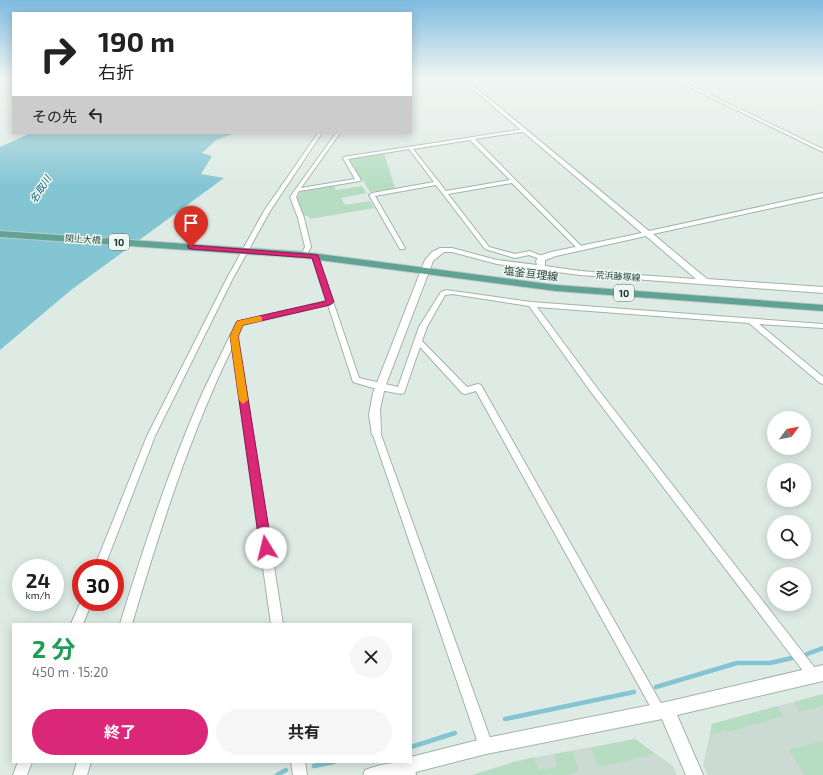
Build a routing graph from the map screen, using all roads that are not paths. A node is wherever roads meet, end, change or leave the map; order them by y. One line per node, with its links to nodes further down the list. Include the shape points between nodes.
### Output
1 (505, 114): 3 (street)
2 (747, 114): 8 (street)
3 (524, 130): 6 (street); 15 (street)
4 (319, 134): 18 (street)
5 (337, 134): 11 (street)
6 (471, 138): 7 (street); 9 (street)
7 (410, 148): 10 (street); 11 (street, via 345,158 358,180)
8 (823, 151)
9 (513, 181): 12 (street); 17 (street)
10 (437, 183): 12 (street); 16 (street, via 372,195)
11 (297, 190): 19 (street, via 293,197 308,247)
12 (445, 193): 21 (street, via 487,248 516,256 530,253)
13 (823, 195): 15 (street)
14 (0, 234): 18 (main road, 閖上大橋 / 10)
15 (647, 234): 17 (street); 24 (street)
16 (402, 248)
17 (580, 248): 21 (street)
18 (242, 250): 19 (main road, 塩釜亘理線 / 10); 36 (street, via 151,436)
19 (304, 255): 20 (main road, 塩釜亘理線 / 10)
20 (315, 256): 23 (main road, 塩釜亘理線 / 10); 26 (street)
21 (542, 258): 22 (street)
22 (541, 268): 23 (street, 荒浜藤塚線, via 497,262 443,250 429,260); 24 (street, 荒浜藤塚線)
23 (426, 271): 28 (main road, 塩釜亘理線 / 10, via 556,288); 34 (street, 荒浜藤塚線)
24 (704, 281): 25 (street, 荒浜藤塚線)
25 (823, 290)
26 (330, 302): 31 (street, via 240,323); 34 (street, via 356,380)
27 (531, 304): 29 (street); 32 (street, via 446,292 439,299); 41 (street, via 594,390)
28 (823, 308)
29 (750, 320): 30 (street); 33 (street)
30 (823, 326)
31 (234, 336): 39 (street, via 206,394 164,502); 40 (street)
32 (418, 341): 34 (street, via 401,391); 42 (street, via 465,391 478,388)
33 (823, 381)
34 (380, 387): 35 (street, 荒浜藤塚線, via 373,417)
35 (376, 432): 43 (street)
36 (103, 559)
37 (82, 611): 38 (street)
38 (77, 623)
39 (126, 623)
40 (277, 623)
41 (819, 674): 42 (street)
42 (663, 711): 43 (street); 52 (street)
43 (486, 746): 47 (street)
44 (25, 763): 48 (street)
45 (84, 763): 49 (street)
46 (298, 763): 50 (street)
47 (409, 770): 51 (street)
48 (20, 775)
49 (80, 775)
50 (300, 775)
51 (370, 775)
52 (695, 775)

